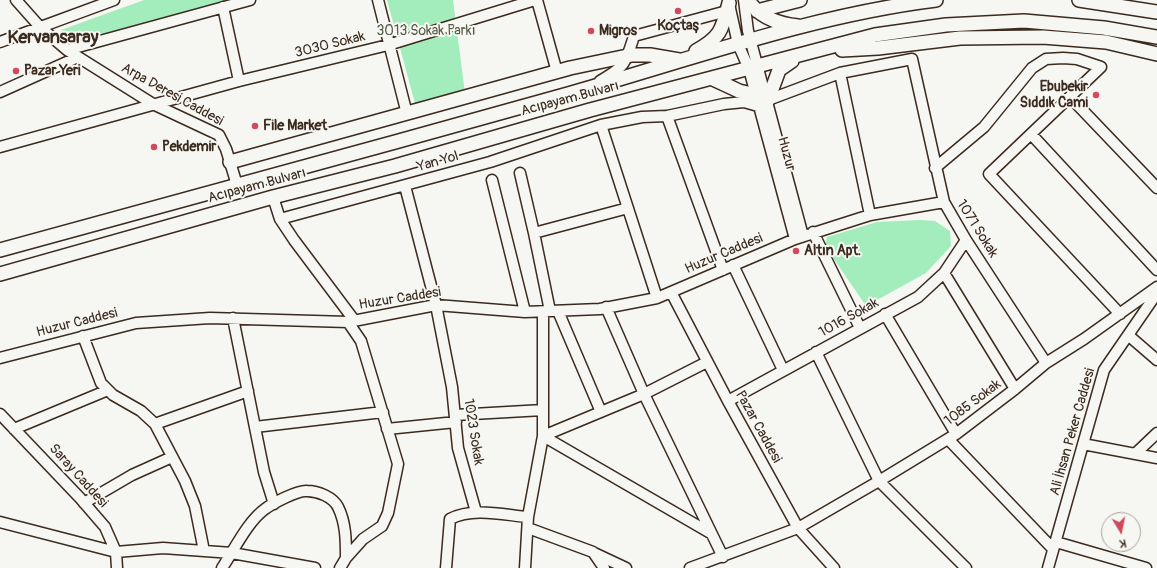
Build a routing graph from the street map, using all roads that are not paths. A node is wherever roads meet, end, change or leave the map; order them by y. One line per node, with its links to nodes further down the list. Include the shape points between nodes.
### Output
1 (16, 0): 15 (street, Arpa Deresi Caddesi)
2 (114, 0): 15 (street)
3 (250, 0): 12 (street)
4 (378, 0): 21 (street)
5 (536, 0): 21 (street, 3030 Sokak); 29 (street)
6 (744, 0): 18 (street)
7 (748, 0): 13 (main road)
8 (800, 0): 13 (main road)
9 (936, 0): 16 (main road, Acıpayam Bulvarı)
10 (1079, 0): 14 (main road)
11 (728, 5): 20 (street); 25 (street, via 634,36); 27 (main road, via 715,39)
12 (223, 8): 22 (street); 32 (street)
13 (757, 11): 16 (main road, via 774,22)
14 (1157, 12)
15 (40, 27): 19 (street); 22 (street, Arpa Deresi Caddesi)
16 (803, 27): 18 (main road, Acıpayam Bulvarı)
17 (1157, 38): 23 (main road, Acıpayam Bulvarı, via 1104,28 1009,22 946,25 876,35)
18 (752, 41): 20 (main road, Acıpayam Bulvarı); 28 (street)
19 (0, 42)
20 (738, 44): 27 (main road, Acıpayam Bulvarı); 28 (street)
21 (388, 45): 32 (street, 3030 Sokak); 38 (street)
22 (67, 50): 26 (street, Arpa Deresi Caddesi)
23 (811, 52): 24 (main road, via 878,48 960,38 1044,38 1106,42); 28 (main road, Acıpayam Bulvarı); 36 (main road, via 784,65)
24 (1157, 54)
25 (628, 56): 27 (main road, via 650,55); 29 (main road); 33 (street, via 621,68)
26 (78, 57): 34 (street); 37 (street, Arpa Deresi Caddesi)
27 (681, 60): 33 (main road, Acıpayam Bulvarı)
28 (754, 68): 31 (main road, Acıpayam Bulvarı); 36 (street, Huzur)
29 (557, 72): 38 (main road)
30 (840, 73): 36 (street); 44 (street, via 912,59); 53 (street)
31 (710, 78): 36 (main road); 50 (main road, Acıpayam Bulvarı, via 395,166)
32 (239, 81): 37 (street, 3030 Sokak)
33 (589, 88): 47 (main road, Acıpayam Bulvarı)
34 (0, 92)
35 (1070, 97): 41 (street); 44 (street, via 1101,67 1077,59 1046,59 1032,68 984,127); 49 (street)
36 (761, 100): 39 (street, Yan Yol, via 724,104); 57 (street, Huzur)
37 (153, 104): 42 (street, 3030 Sokak); 43 (street, Arpa Deresi Caddesi, via 219,135)
38 (406, 114): 43 (main road)
39 (668, 116): 40 (street, Yan Yol, via 642,117); 61 (street)
40 (601, 125): 48 (street, Yan Yol, via 490,162); 52 (street)
41 (1031, 134): 62 (street); 74 (street, via 990,174)
42 (0, 147)
43 (230, 162): 47 (street, Arpa Deresi Caddesi)
44 (935, 168): 51 (street)
45 (520, 174): 56 (street)
46 (492, 180): 72 (street)
47 (236, 185): 59 (main road, Acıpayam Bulvarı)
48 (406, 186): 54 (street, Yan Yol); 69 (street, 1023 Sokak)
49 (1157, 188)
50 (273, 197): 54 (street); 64 (main road, Acıpayam Bulvarı)
51 (944, 202): 53 (street, 1071 Sokak); 58 (street, 1071 Sokak)
52 (628, 208): 56 (street); 68 (street)
53 (870, 214): 55 (street, 1071 Sokak)
54 (280, 218): 76 (street)
55 (813, 232): 57 (street); 77 (street)
56 (534, 233): 71 (street)
57 (799, 237): 60 (street, Huzur Caddesi)
58 (966, 240): 63 (street, 1016 Sokak); 84 (street, 1071 Sokak)
59 (0, 250)
60 (733, 265): 61 (street, Huzur Caddesi); 85 (street)
61 (723, 270): 66 (street, Huzur Caddesi)
62 (1157, 270)
63 (944, 273): 73 (street, 1016 Sokak, via 918,297); 86 (street)
64 (0, 274)
65 (1157, 287): 74 (street, 1085 Sokak)
66 (671, 292): 68 (street, Huzur Caddesi); 83 (street, Pazar Caddesi)
67 (1157, 293): 78 (street, Ali İhsan Peker Caddesi)
68 (657, 298): 70 (street, Huzur Caddesi)
69 (436, 305): 72 (street, Huzur Caddesi); 76 (street, Huzur Caddesi); 95 (street, 1023 Sokak)
70 (606, 308): 71 (street, Huzur Caddesi); 89 (street)
71 (550, 311): 72 (street, Huzur Caddesi); 91 (street); 93 (street)
72 (525, 312)
73 (885, 314): 77 (street, 1016 Sokak); 102 (street)
74 (1120, 314): 84 (street, 1085 Sokak)
75 (233, 318): 76 (street, Huzur Caddesi); 79 (street, Huzur Caddesi, via 136,322); 88 (street)
76 (351, 321): 92 (street, via 361,341)
77 (860, 328): 80 (street, 1016 Sokak)
78 (1128, 335): 82 (street); 103 (street, Ali İhsan Peker Caddesi, via 1104,370)
79 (83, 336): 81 (street, Huzur Caddesi); 87 (street, via 101,382)
80 (816, 352): 85 (street, 1016 Sokak); 107 (street)
81 (0, 358)
82 (1157, 360)
83 (707, 362): 89 (street); 90 (street, Pazar Caddesi)
84 (1046, 363): 86 (street, 1085 Sokak)
85 (783, 370): 90 (street, 1016 Sokak)
86 (1015, 389): 102 (street, 1085 Sokak)
87 (108, 390): 96 (street, via 141,411); 98 (street)
88 (248, 391): 96 (street); 97 (street)
89 (644, 394): 93 (street); 115 (street)
90 (728, 401): 114 (street, Pazar Caddesi)
91 (543, 410): 95 (street); 101 (street)
92 (382, 412): 97 (street); 99 (street)
93 (601, 412): 101 (street)
94 (2, 418): 98 (street, Saray Caddesi)
95 (456, 418): 99 (street); 110 (street, 1023 Sokak, via 458,448)
96 (155, 424): 105 (street)
97 (255, 427): 109 (street, via 264,472)
98 (14, 428): 108 (street, Saray Caddesi)
99 (387, 429): 122 (street, via 398,464 388,513 382,526 363,539)
100 (1157, 433): 104 (street)
101 (543, 436): 111 (street); 115 (street)
102 (952, 436): 107 (street, 1085 Sokak); 116 (street)
103 (1083, 444): 104 (street); 116 (street, Ali İhsan Peker Caddesi)
104 (1135, 454): 106 (street)
105 (172, 456): 108 (street, via 132,474); 117 (street, via 195,506)
106 (1157, 458)
107 (879, 481): 114 (street, 1085 Sokak); 134 (street)
108 (84, 503): 118 (street, Saray Caddesi, via 105,527)
109 (274, 504): 120 (street, via 253,521); 122 (street, via 306,491 332,498 338,507 346,531)
110 (476, 512): 111 (street); 128 (street, via 450,519)
111 (528, 517): 113 (street)
112 (0, 522): 118 (street)
113 (528, 528): 119 (street); 129 (street)
114 (798, 528): 121 (street, 1085 Sokak); 133 (street, Pazar Caddesi)
115 (712, 534): 121 (street)
116 (1054, 545): 135 (street, Ali İhsan Peker Caddesi); 136 (street)
117 (204, 551): 118 (street, via 163,548); 120 (street)
118 (116, 552): 124 (street, Saray Caddesi)
119 (592, 552): 130 (street); 131 (street)
120 (232, 553): 125 (street); 126 (street)
121 (723, 557): 123 (street, 1085 Sokak)
122 (346, 558): 127 (street)
123 (703, 566): 132 (street, 1085 Sokak)
124 (117, 568)
125 (222, 568)
126 (315, 568)
127 (340, 568)
128 (446, 568)
129 (525, 568)
130 (604, 568)
131 (626, 568)
132 (690, 568)
133 (834, 568)
134 (966, 568)
135 (1048, 568)
136 (1146, 568)

